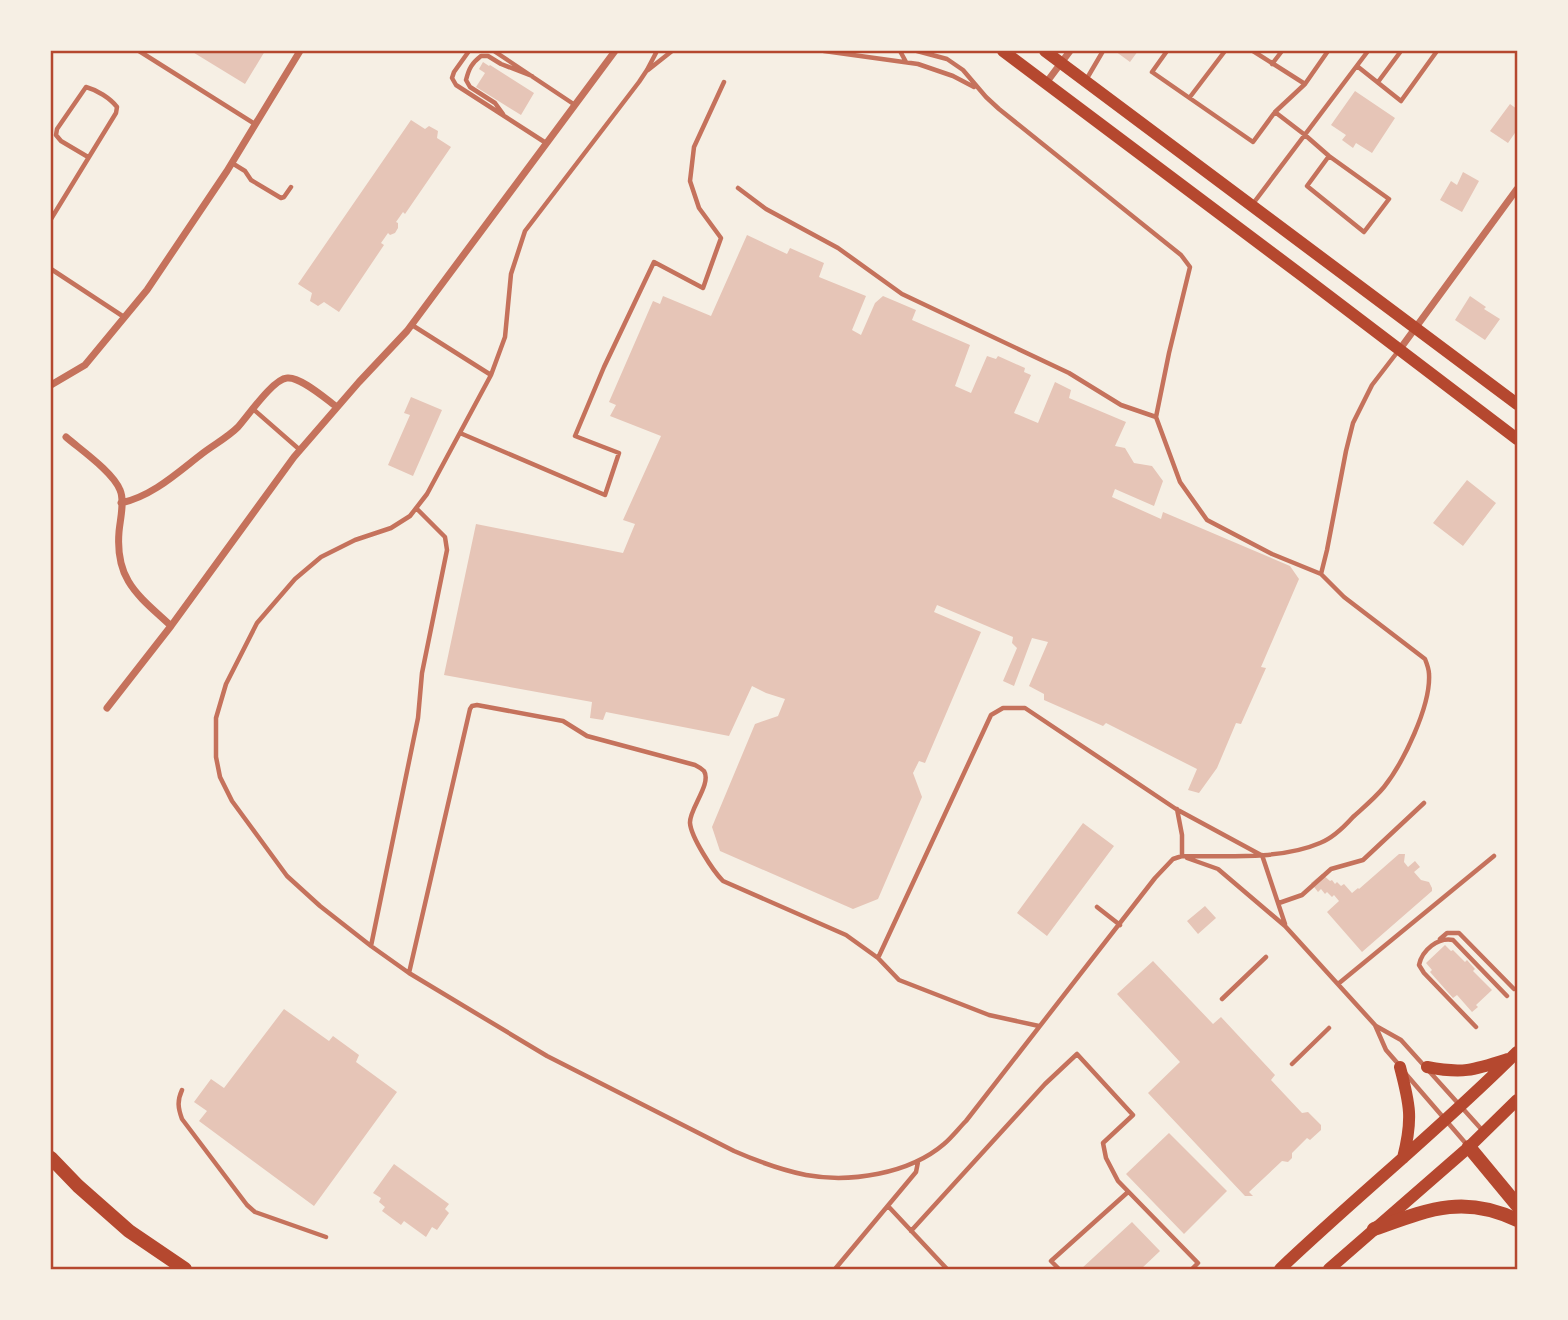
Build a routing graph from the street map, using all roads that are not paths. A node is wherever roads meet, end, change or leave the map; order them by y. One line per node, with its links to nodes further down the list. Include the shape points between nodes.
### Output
1 (139, 51): 39 (lane)
2 (300, 51): 39 (street)
3 (469, 51): 38 (lane, via 452,78)
4 (494, 51): 28 (lane)
5 (615, 51): 36 (street)
6 (657, 51): 27 (lane)
7 (673, 51): 27 (lane)
8 (824, 51): 23 (lane)
9 (900, 51): 23 (lane)
10 (918, 51): 34 (lane, via 947,59)
11 (1003, 51): 32 (main road)
12 (1045, 51): 24 (main road)
13 (1070, 51): 24 (street)
14 (1103, 51): 29 (lane)
15 (1167, 51): 35 (lane, via 1152,72)
16 (1225, 51): 35 (lane)
17 (1253, 51): 25 (lane)
18 (1282, 51): 25 (lane)
19 (1328, 51): 33 (lane)
20 (1368, 51): 26 (lane)
21 (1401, 51): 31 (lane)
22 (1437, 51): 31 (lane, via 1401,101)
23 (906, 62): 34 (lane)
24 (1061, 63): 29 (main road); 32 (street)
25 (1272, 64): 33 (lane)
26 (1357, 66): 31 (lane); 40 (lane)
27 (647, 71): 55 (lane, via 525,231 511,274 505,337)
28 (532, 76): 36 (lane); 38 (lane, via 488,56 473,62 466,80 470,87 495,103)
29 (1085, 81): 48 (main road)
30 (723, 82): 61 (lane, via 694,147 690,181 699,208 721,238 703,288 653,262 575,436 619,453 605,495)
31 (1378, 82)
32 (1046, 83): 54 (main road)
33 (1305, 85): 37 (lane)
34 (978, 89): 60 (lane, via 1190,267)
35 (1190, 98): 37 (lane, via 1253,142)
36 (575, 105): 41 (street)
37 (1275, 112): 40 (lane)
38 (506, 117): 41 (lane)
39 (256, 124): 44 (street)
40 (1306, 135): 42 (lane); 48 (lane)
41 (546, 144): 52 (street)
42 (1329, 156): 42 (lane, via 1389,199 1364,232 1307,186)
43 (88, 157): 43 (lane, via 117,107 86,87 56,135); 49 (lane)
44 (232, 163): 45 (lane, via 281,198); 51 (street)
45 (291, 187)
46 (737, 188): 60 (lane, via 838,248 902,294 1069,373 1122,405)
47 (1517, 190): 53 (street)
48 (1252, 206): 53 (main road)
49 (51, 219)
50 (51, 269): 51 (lane)
51 (124, 317): 56 (street, via 85,365)
52 (412, 324): 55 (lane); 58 (street)
53 (1415, 328): 54 (street); 57 (main road)
54 (1400, 349): 63 (main road); 67 (lane, via 1372,385 1353,424)
55 (491, 374): 61 (lane)
56 (51, 384)
57 (1517, 404)
58 (337, 407): 59 (street, via 289,377); 64 (street)
59 (252, 408): 64 (lane); 65 (street, via 237,428 169,481)
60 (1156, 417): 67 (lane, via 1180,482 1207,520)
61 (460, 433): 66 (lane)
62 (66, 437): 65 (street, via 113,478)
63 (1517, 439)
64 (300, 450): 68 (street)
65 (121, 503): 68 (street, via 121,564 133,591)
66 (416, 508): 80 (lane, via 445,537 447,550); 80 (lane, via 391,528 321,556 295,579 257,623 226,684 216,718 216,757 232,802 287,876)
67 (1321, 574): 72 (lane, via 1425,659 1430,673 1428,688 1408,750 1384,788 1321,843)
68 (171, 626): 69 (street)
69 (107, 708)
70 (1424, 803): 75 (lane, via 1363,860 1331,869 1302,895)
71 (1177, 808): 72 (lane); 73 (lane); 82 (lane, via 1025,708 999,710 991,715)
72 (1262, 855): 73 (lane); 75 (lane)
73 (1182, 856): 77 (lane, via 1155,878); 78 (lane, via 1218,869)
74 (1494, 856): 84 (lane)
75 (1279, 904): 78 (lane)
76 (1097, 906): 77 (lane)
77 (1120, 925): 89 (lane)
78 (1285, 926): 84 (lane)
79 (1437, 942): 85 (lane, via 1447,933 1459,933); 86 (lane, via 1453,940); 90 (lane, via 1419,965)
80 (371, 946): 83 (lane)
81 (1266, 957): 87 (lane)
82 (878, 958): 83 (lane, via 846,935 723,881 713,871 689,820 706,777 695,765 587,736 562,721 477,705 470,709); 89 (lane, via 899,979 989,1015)
83 (409, 973): 104 (lane, via 547,1056 754,1160 828,1177 883,1174)
84 (1338, 984): 88 (lane)
85 (1514, 989)
86 (1507, 996)
87 (1222, 999)
88 (1375, 1025): 94 (lane); 95 (lane, via 1401,1040)
89 (1039, 1027): 104 (lane, via 966,1121 943,1145)
90 (1476, 1027)
91 (1329, 1028): 93 (lane)
92 (1514, 1055): 95 (main road, via 1470,1071); 98 (main road)
93 (1292, 1064)
94 (1400, 1067): 99 (lane); 103 (main road, via 1410,1114)
95 (1427, 1068): 98 (lane)
96 (182, 1090): 111 (lane, via 178,1109 182,1119 247,1205 255,1212)
97 (1517, 1100): 100 (main road)
98 (1462, 1106): 99 (main road); 100 (lane)
99 (1446, 1120): 101 (lane); 103 (main road)
100 (1484, 1132): 101 (main road)
101 (1469, 1147): 106 (highway); 109 (main road)
102 (51, 1158): 112 (highway, via 129,1231)
103 (1403, 1158): 117 (main road)
104 (918, 1161): 107 (lane, via 916,1172)
105 (1128, 1192): 110 (lane, via 1106,1158 1103,1143 1133,1115 1077,1054); 115 (lane, via 1051,1261); 116 (lane, via 1198,1263)
106 (1517, 1205)
107 (888, 1206): 110 (lane); 113 (lane)
108 (1517, 1220): 109 (highway, via 1476,1207 1442,1207)
109 (1374, 1229): 118 (main road)
110 (911, 1231): 114 (lane)
111 (327, 1237)
112 (185, 1269)
113 (835, 1269)
114 (947, 1269)
115 (1059, 1269)
116 (1192, 1269)
117 (1280, 1269)
118 (1329, 1269)

